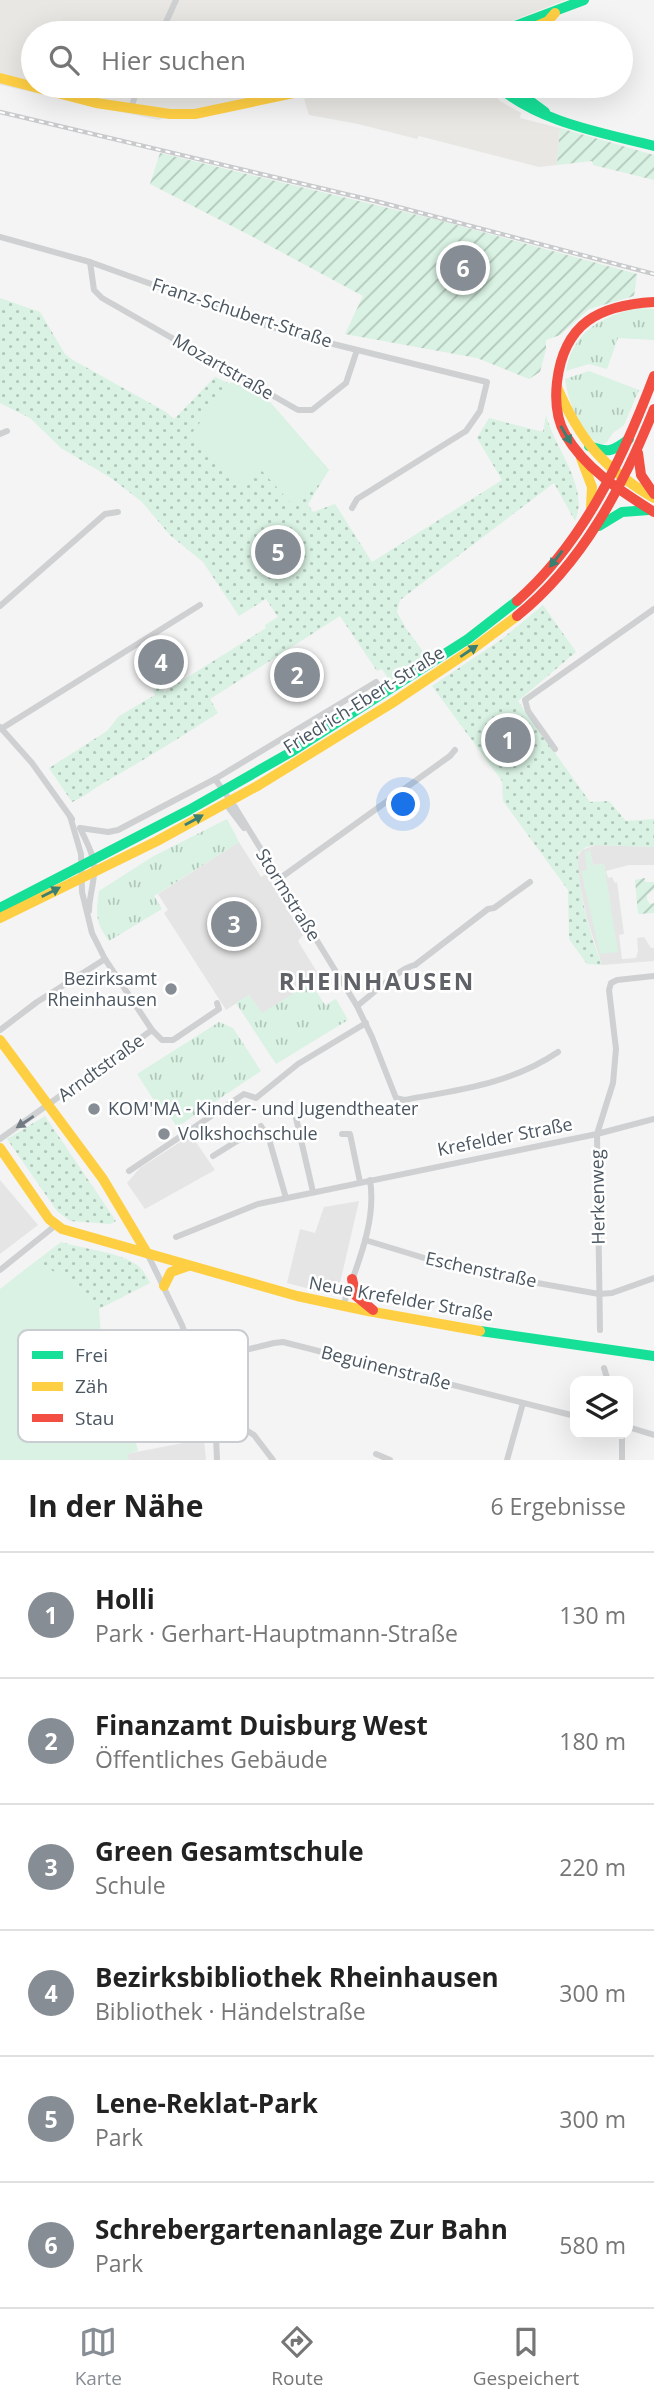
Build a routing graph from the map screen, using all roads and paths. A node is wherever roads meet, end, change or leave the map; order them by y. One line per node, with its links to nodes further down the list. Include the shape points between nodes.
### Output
1 (176, 0): 4 (street)
2 (584, 0): 3 (main road)
3 (555, 13): 5 (main road); 6 (main road)
4 (166, 21)
5 (526, 21)
6 (548, 21)
7 (0, 78): 8 (main road)
8 (21, 83)
9 (82, 98): 14 (main road)
10 (134, 98): 14 (street)
11 (270, 98): 14 (main road, via 195,114)
12 (512, 98): 15 (main road)
13 (526, 98): 15 (main road)
14 (131, 110)
15 (554, 118): 16 (main road)
16 (654, 146)
17 (0, 237): 18 (street, Franz-Schubert-Straße)
18 (90, 262): 20 (street, Franz-Schubert-Straße, via 265,325); 20 (street, Mozartstraße, via 94,290 102,298 298,410 312,410 346,383)
19 (654, 302): 22 (main road, via 620,304 589,319 563,352)
20 (357, 350): 31 (street, Franz-Schubert-Straße, via 487,382 480,411 466,431 357,499)
21 (654, 376): 24 (main road, Friedrich-Ebert-Straße)
22 (557, 387): 25 (main road); 27 (main road, one-way to 27, via 556,413)
23 (654, 409): 26 (main road, Friedrich-Ebert-Straße)
24 (632, 436): 25 (main road, via 606,452); 28 (main road, Friedrich-Ebert-Straße)
25 (587, 445): 28 (main road)
26 (638, 450): 29 (main road, Friedrich-Ebert-Straße); 30 (main road, via 641,475)
27 (580, 455): 28 (main road); 32 (main road, via 592,487)
28 (612, 477): 29 (main road); 32 (main road, Friedrich-Ebert-Straße)
29 (621, 483): 30 (main road); 33 (main road); 35 (main road, Friedrich-Ebert-Straße)
30 (654, 496)
31 (352, 508)
32 (591, 510): 39 (main road, Friedrich-Ebert-Straße, one-way to 39, via 525,594)
33 (652, 511): 35 (main road, via 617,513)
34 (118, 512): 37 (street, via 105,514)
35 (593, 531): 45 (main road, Friedrich-Ebert-Straße, one-way to 35, via 395,701 492,635 549,586)
36 (200, 605): 40 (street)
37 (0, 606)
38 (654, 609): 41 (street, via 525,700)
39 (384, 694): 43 (street, Friedrich-Ebert-Straße, via 376,682); 44 (main road, Friedrich-Ebert-Straße)
40 (1, 728): 46 (street)
41 (555, 749)
42 (455, 750): 51 (street)
43 (215, 779): 44 (street, Stormstraße); 47 (street, Friedrich-Ebert-Straße, via 118,830)
44 (223, 791): 45 (street, Stormstraße); 48 (main road, Friedrich-Ebert-Straße)
45 (228, 802): 49 (main road, Friedrich-Ebert-Straße, one-way to 45); 51 (street, Stormstraße)
46 (70, 816): 47 (street); 48 (street)
47 (80, 828): 48 (street)
48 (88, 862): 49 (street); 50 (street); 53 (main road, Friedrich-Ebert-Straße)
49 (94, 872): 50 (main road, Friedrich-Ebert-Straße); 57 (street)
50 (82, 877): 56 (main road, Friedrich-Ebert-Straße, one-way to 50); 57 (street)
51 (279, 878): 61 (street, Stormstraße)
52 (530, 882): 61 (street)
53 (20, 895): 54 (main road, Friedrich-Ebert-Straße); 55 (main road, Friedrich-Ebert-Straße)
54 (0, 899)
55 (0, 908)
56 (0, 918)
57 (89, 924): 58 (street)
58 (105, 959): 63 (street); 64 (street)
59 (654, 976): 71 (street, Herkenweg, via 611,983 616,1049 613,1083)
60 (217, 1003): 64 (street, via 219,1009 173,1040 162,1040)
61 (357, 1006): 62 (street, Stormstraße)
62 (366, 1023): 66 (street, Stormstraße, via 396,1098 404,1100 494,1083); 75 (street, via 298,1064 256,1098 244,1094)
63 (0, 1030)
64 (152, 1030): 67 (street, Arndtstraße)
65 (0, 1041): 67 (main road)
66 (558, 1052)
67 (50, 1105): 72 (street, Arndtstraße, one-way to 72); 83 (main road, via 103,1179)
68 (296, 1118): 78 (street)
69 (654, 1119): 71 (street, Krefelder Straße)
70 (342, 1134): 77 (street, via 351,1134)
71 (597, 1134): 76 (street, Krefelder Straße); 89 (street, Herkenweg)
72 (0, 1139)
73 (0, 1148): 80 (main road)
74 (213, 1156): 79 (street, via 261,1126)
75 (129, 1171)
76 (370, 1181): 77 (street, Krefelder Straße); 82 (street, via 373,1198)
77 (360, 1182): 78 (street, Krefelder Straße)
78 (313, 1192): 79 (street, Krefelder Straße)
79 (286, 1198): 81 (street, Krefelder Straße, via 258,1204)
80 (56, 1225): 83 (main road); 85 (street)
81 (176, 1237)
82 (365, 1240): 87 (street); 89 (street, Eschenstraße, via 464,1270)
83 (147, 1253): 84 (main road, Neue Krefelder Straße); 88 (street)
84 (189, 1266): 88 (main road, via 171,1272); 90 (main road, Neue Krefelder Straße)
85 (0, 1270)
86 (654, 1278): 89 (street)
87 (352, 1279): 90 (street); 91 (main road, via 356,1296)
88 (164, 1286): 92 (street)
89 (599, 1294): 93 (street, Herkenweg)
90 (343, 1306): 91 (main road, Neue Krefelder Straße)
91 (376, 1313): 95 (main road, Neue Krefelder Straße)
92 (184, 1330)
93 (600, 1330)
94 (248, 1349): 98 (street, Beguinenstraße, via 283,1342)
95 (654, 1356)
96 (604, 1368): 97 (street)
97 (606, 1376)
98 (523, 1402): 99 (street, Beguinenstraße); 109 (street)
99 (570, 1415)
100 (633, 1429): 102 (street)
101 (248, 1431): 107 (street)
102 (654, 1435)
103 (622, 1439): 110 (street)
104 (216, 1442): 106 (street)
105 (376, 1454): 108 (street)
106 (217, 1460)
107 (273, 1460)
108 (390, 1460)
109 (508, 1460)
110 (622, 1460)

